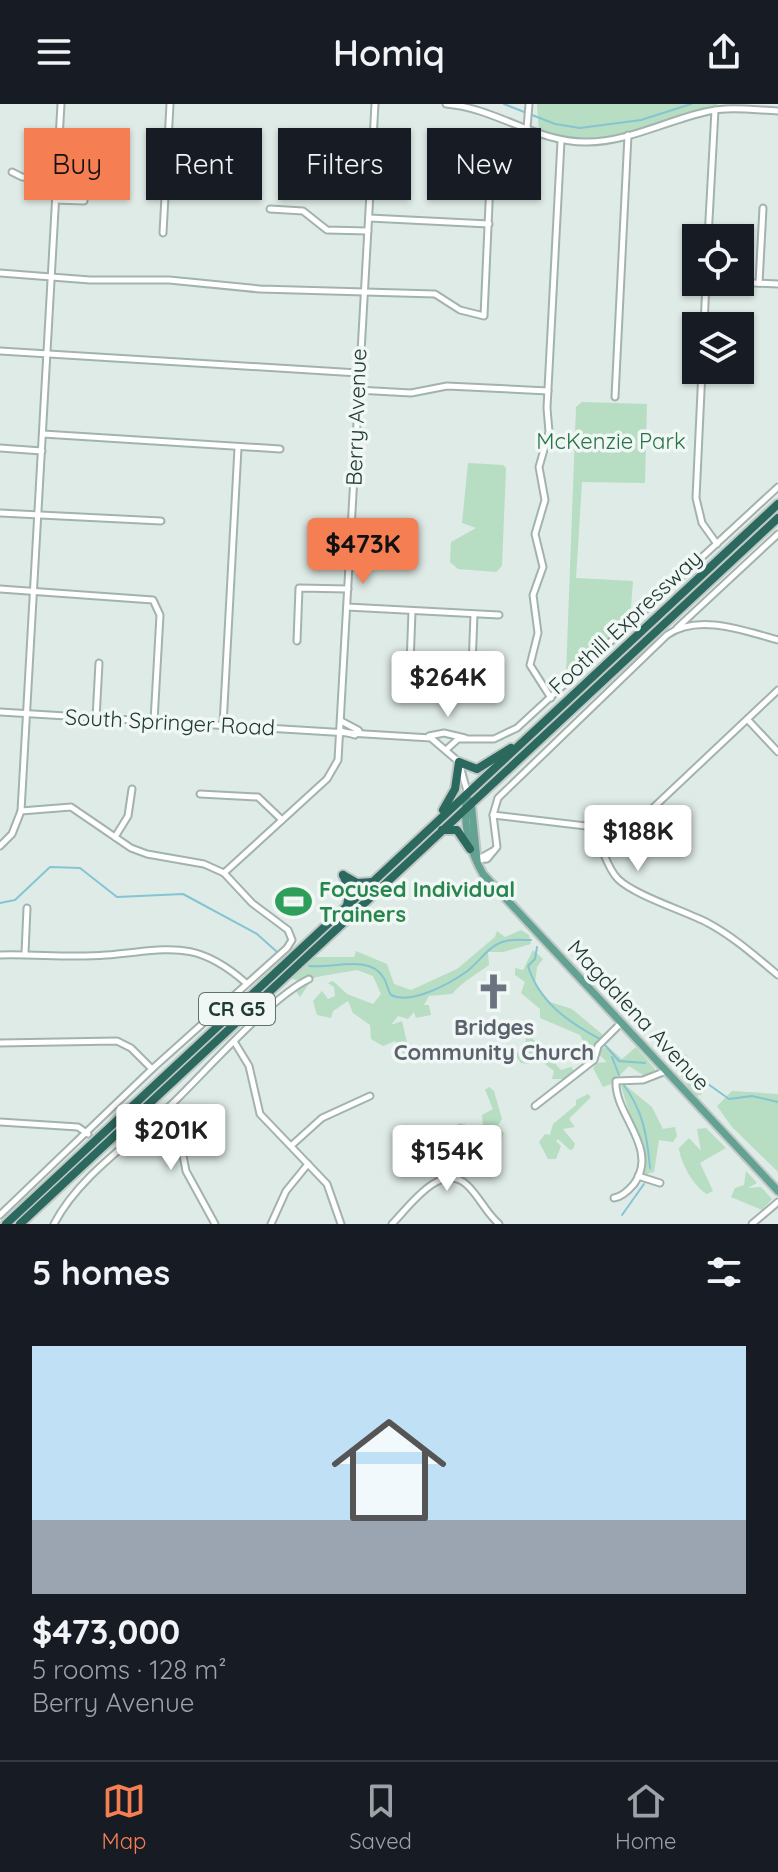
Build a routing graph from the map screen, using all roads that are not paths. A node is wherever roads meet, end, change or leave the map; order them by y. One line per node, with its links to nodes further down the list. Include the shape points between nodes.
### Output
1 (61, 104): 8 (street)
2 (170, 104): 24 (street)
3 (375, 104): 20 (street, Berry Avenue)
4 (446, 104): 9 (street, via 476,108)
5 (529, 106): 9 (street)
6 (715, 110): 7 (street); 11 (street); 22 (street)
7 (778, 111)
8 (60, 128)
9 (527, 128)
10 (541, 133): 12 (street)
11 (628, 135): 12 (street, via 596,142); 37 (street)
12 (561, 141): 36 (street)
13 (12, 172): 14 (street)
14 (24, 177)
15 (56, 200): 17 (street); 26 (street)
16 (490, 200): 21 (street)
17 (84, 201)
18 (763, 208): 28 (street)
19 (270, 209): 23 (street, via 303,211 327,230)
20 (369, 218): 21 (street); 23 (street, Berry Avenue)
21 (489, 224): 30 (street, via 484,316 460,310 435,294)
22 (709, 224)
23 (368, 231): 30 (street, Berry Avenue)
24 (163, 233)
25 (0, 273): 26 (street)
26 (51, 277): 30 (street, via 127,277); 32 (street)
27 (754, 283): 28 (street)
28 (759, 283): 29 (street)
29 (778, 284)
30 (363, 294): 33 (street, Berry Avenue)
31 (0, 351): 32 (street)
32 (47, 354): 33 (street); 38 (street)
33 (358, 373): 35 (street, Berry Avenue)
34 (701, 384): 50 (street, via 696,498 702,523)
35 (357, 390): 36 (street, via 411,393 447,386); 52 (street, Berry Avenue)
36 (548, 391): 65 (street, via 549,432 539,467 545,500 535,534 543,567 533,595 538,633 530,665)
37 (615, 397)
38 (43, 434): 40 (street); 42 (street)
39 (0, 448): 42 (street)
40 (238, 448): 41 (street); 72 (street)
41 (280, 449)
42 (42, 451): 46 (street)
43 (778, 487): 50 (street)
44 (778, 504): 77 (highway, Foothill Expressway / CR G5)
45 (0, 513): 46 (street)
46 (37, 514): 48 (street); 53 (street)
47 (778, 518): 84 (highway, Foothill Expressway / CR G5)
48 (161, 521)
49 (778, 534): 58 (street)
50 (717, 544): 65 (street)
51 (0, 589): 53 (street)
52 (348, 589): 54 (street, Berry Avenue); 60 (street, via 299,588)
53 (33, 590): 67 (street); 70 (street, via 157,603)
54 (347, 607): 55 (street); 71 (street, Berry Avenue)
55 (412, 611): 56 (street); 62 (street)
56 (474, 614): 57 (street); 63 (street)
57 (499, 615)
58 (676, 628): 59 (street, via 717,626); 86 (street, via 498,798)
59 (778, 640)
60 (297, 641)
61 (99, 663): 68 (street)
62 (410, 665)
63 (472, 667)
64 (778, 690): 69 (street)
65 (551, 698): 76 (street, via 502,736)
66 (0, 712): 67 (street, South Springer Road)
67 (26, 714): 68 (street, South Springer Road); 85 (street)
68 (96, 718): 70 (street, South Springer Road)
69 (748, 720): 79 (street); 89 (street, via 637,823 623,828)
70 (154, 721): 72 (street, South Springer Road)
71 (341, 721): 73 (street, Berry Avenue); 74 (street)
72 (223, 725): 73 (street, South Springer Road)
73 (340, 731): 74 (street, South Springer Road); 88 (street, Berry Avenue, via 336,765 327,779)
74 (359, 731): 75 (street, South Springer Road)
75 (425, 737): 76 (street, via 444,733); 78 (street, South Springer Road)
76 (466, 738): 78 (street)
77 (519, 744): 80 (highway, via 477,769); 82 (highway, Foothill Expressway / CR G5)
78 (447, 749): 80 (street, South Springer Road)
79 (778, 752)
80 (459, 762): 82 (street, South Springer Road); 87 (highway, via 454,793)
81 (132, 789): 91 (street, via 128,816)
82 (467, 791): 84 (main road, Magdalena Avenue); 87 (highway, Foothill Expressway / CR G5)
83 (200, 794): 88 (street, via 258,797)
84 (468, 805): 90 (highway, Foothill Expressway / CR G5); 93 (main road, Magdalena Avenue); 94 (main road, Magdalena Avenue)
85 (21, 811): 91 (street, via 71,807); 92 (street, via 12,834)
86 (493, 815): 89 (street); 94 (street, via 498,840 493,851)
87 (439, 817): 96 (highway, Foothill Expressway / CR G5)
88 (282, 820): 95 (street, Berry Avenue)
89 (586, 826): 101 (street, via 619,880 739,942)
90 (441, 830): 93 (highway, via 457,830); 123 (highway, Foothill Expressway / CR G5)
91 (115, 837): 95 (street, via 147,854)
92 (0, 846)
93 (470, 849): 94 (main road, Magdalena Avenue)
94 (477, 860): 104 (main road, Magdalena Avenue, via 487,878)
95 (224, 873): 103 (street, via 291,935 290,944)
96 (372, 882): 97 (highway, Foothill Expressway / CR G5); 97 (highway, via 357,883 343,875 350,891)
97 (346, 907): 122 (highway, Foothill Expressway / CR G5)
98 (27, 908): 99 (street)
99 (25, 953): 100 (street); 103 (street, via 107,955 175,947 207,954)
100 (0, 955)
101 (778, 975)
102 (309, 979): 106 (street)
103 (246, 983): 107 (street)
104 (621, 1023): 108 (main road, Magdalena Avenue); 111 (street, via 598,1046 594,1060)
105 (0, 1043): 107 (street, via 117,1041)
106 (235, 1043): 110 (street); 114 (street, via 245,1054 260,1114)
107 (152, 1069): 113 (street)
108 (666, 1071): 116 (street, via 643,1080 616,1081 636,1130); 118 (main road, Magdalena Avenue)
109 (370, 1096): 114 (street, via 322,1118)
110 (172, 1103): 124 (street, via 73,1195); 125 (street, via 186,1171)
111 (535, 1106)
112 (0, 1122): 113 (street, via 78,1127)
113 (88, 1134): 121 (street)
114 (292, 1145): 115 (street)
115 (309, 1164): 126 (street, via 286,1191); 127 (street, via 334,1196)
116 (638, 1176): 117 (street); 119 (street)
117 (660, 1183)
118 (778, 1191)
119 (614, 1198)
120 (778, 1202): 130 (street)
121 (0, 1215)
122 (6, 1224)
123 (20, 1224)
124 (54, 1224)
125 (215, 1224)
126 (271, 1224)
127 (341, 1224)
128 (392, 1224): 129 (street, via 431,1184 445,1179 468,1185)
129 (499, 1224)
130 (752, 1224)

